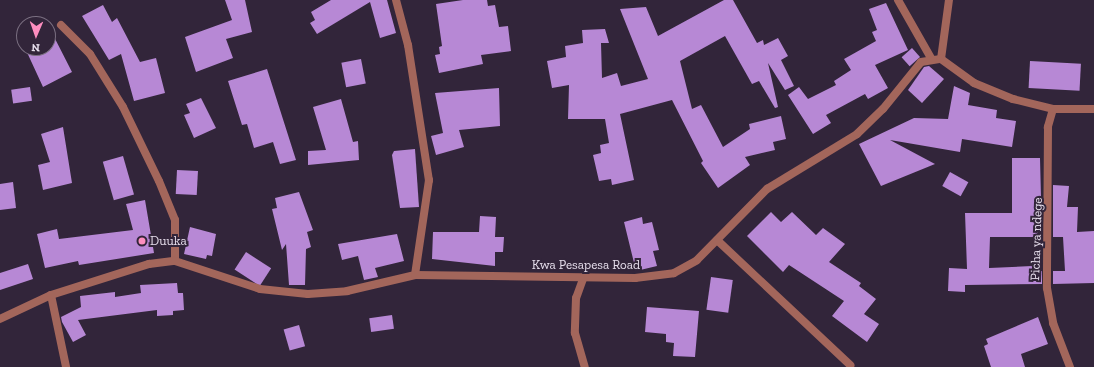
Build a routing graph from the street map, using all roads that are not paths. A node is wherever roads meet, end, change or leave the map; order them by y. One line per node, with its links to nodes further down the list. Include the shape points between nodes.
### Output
1 (396, 0): 11 (street, via 408,45 429,180)
2 (898, 0): 5 (street)
3 (949, 0): 6 (street)
4 (61, 24): 10 (street, via 90,54 123,107 159,181 175,220)
5 (931, 58): 6 (street); 9 (street, Kwa Pesapesa Road, via 909,72 883,109 857,134 767,189)
6 (940, 59): 7 (street, via 974,83)
7 (1053, 109): 8 (street); 18 (street, Picha ya ndege, via 1048,127 1047,288 1060,343)
8 (1094, 109)
9 (717, 240): 12 (street, Kwa Pesapesa Road, via 687,268 674,273 635,278); 15 (street)
10 (175, 261): 11 (street, Kwa Pesapesa Road, via 260,289 300,293 347,291); 13 (street, Kwa Pesapesa Road, via 150,264)
11 (415, 275): 12 (street, Kwa Pesapesa Road)
12 (584, 279): 17 (street, via 576,298 575,333)
13 (51, 295): 14 (street, Kwa Pesapesa Road); 16 (street)
14 (0, 319)
15 (850, 365)
16 (66, 367)
17 (586, 367)
18 (1070, 367)

